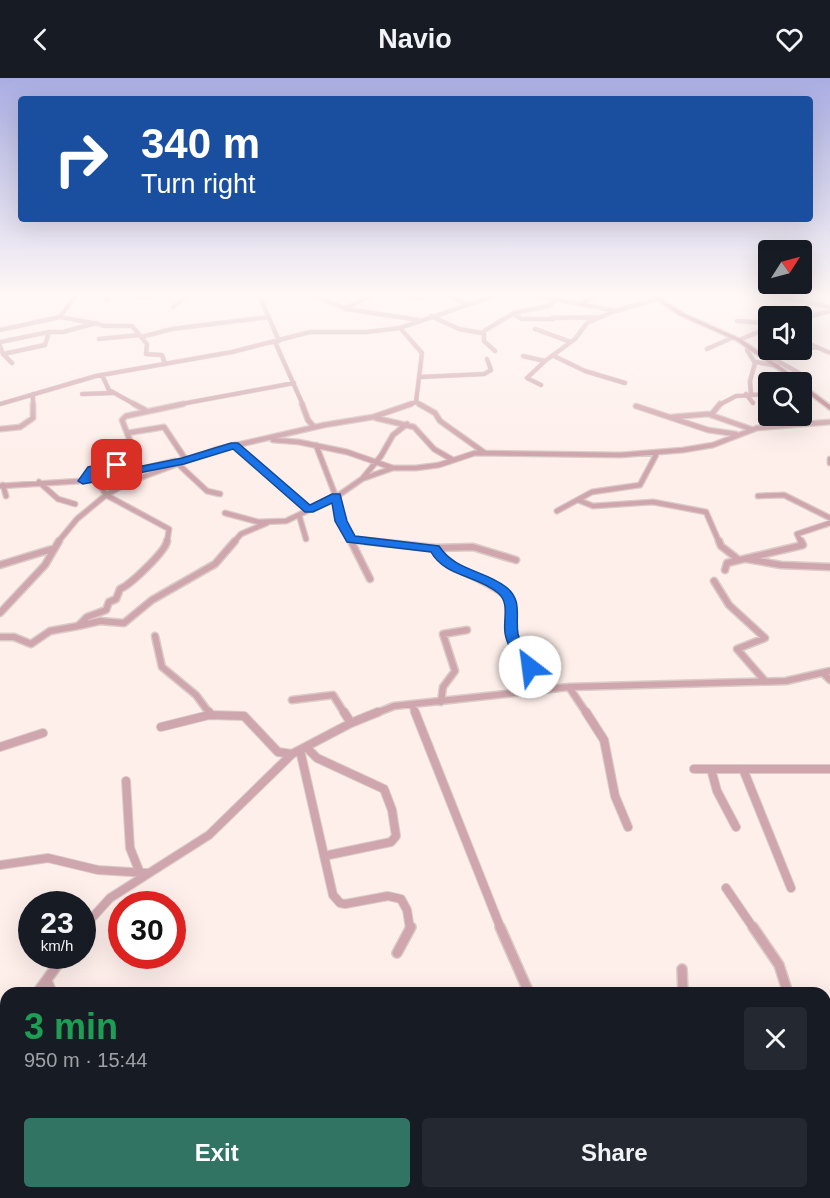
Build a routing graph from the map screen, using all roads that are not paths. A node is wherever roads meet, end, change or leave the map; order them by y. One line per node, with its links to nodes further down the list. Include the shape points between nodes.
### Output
1 (1, 347): 16 (street)
2 (34, 347): 16 (street)
3 (147, 347): 25 (street, via 146,354 162,355)
4 (246, 347): 25 (street)
5 (280, 347): 32 (street)
6 (417, 347): 30 (street, via 422,353)
7 (491, 347): 13 (street)
8 (565, 347): 18 (street)
9 (714, 347): 12 (street)
10 (750, 347): 14 (street); 23 (street, via 747,350)
11 (817, 347): 15 (street)
12 (707, 350)
13 (495, 351)
14 (758, 352)
15 (830, 353)
16 (3, 354): 24 (street)
17 (523, 356): 22 (street)
18 (554, 356): 22 (street); 31 (street, via 570,366)
19 (487, 359): 30 (street, via 491,370 484,374)
20 (772, 360): 26 (street)
21 (773, 360): 28 (street)
22 (545, 361): 33 (street, via 527,378)
23 (756, 362): 26 (street); 37 (street)
24 (12, 363)
25 (165, 364): 29 (street)
26 (778, 366): 27 (street)
27 (785, 372)
28 (797, 372)
29 (102, 375): 34 (street, via 106,387); 35 (street)
30 (421, 377): 40 (street)
31 (625, 382)
32 (294, 383): 45 (street); 51 (street)
33 (541, 385)
34 (116, 393): 36 (street); 45 (street)
35 (33, 394): 42 (street); 52 (street, via 33,418 20,427)
36 (82, 394)
37 (748, 394): 38 (street); 41 (street); 46 (street, via 722,402)
38 (758, 394)
39 (812, 394): 44 (street)
40 (416, 402): 47 (street); 59 (street)
41 (753, 403)
42 (0, 404)
43 (636, 406): 48 (street)
44 (830, 408)
45 (145, 410): 54 (street, via 122,419)
46 (711, 415): 48 (street); 53 (street)
47 (373, 417): 50 (street); 51 (street)
48 (671, 418): 55 (street)
49 (830, 422): 53 (street)
50 (406, 424): 62 (street); 63 (street, via 390,436)
51 (314, 427): 56 (street)
52 (1, 429)
53 (751, 429): 55 (street)
54 (128, 433): 61 (street, via 164,427); 67 (street)
55 (737, 434): 60 (street, via 701,448)
56 (263, 440): 57 (street); 58 (street)
57 (235, 445): 61 (street); 80 (street)
58 (316, 445): 63 (street); 77 (street)
59 (485, 453): 60 (street); 62 (street)
60 (657, 453): 78 (street, via 640,485 598,490)
61 (185, 460): 64 (street); 67 (street)
62 (453, 460): 66 (street)
63 (375, 462): 66 (street); 69 (street)
64 (177, 463): 73 (street, via 207,491); 74 (street)
65 (129, 465): 70 (street, via 97,467)
66 (393, 468): 69 (street)
67 (141, 469): 68 (street)
68 (106, 478): 70 (street); 74 (street, via 102,488)
69 (362, 479): 77 (street)
70 (83, 481): 71 (street)
71 (39, 482): 72 (street); 79 (street, via 60,500)
72 (1, 485): 75 (street)
73 (220, 494)
74 (106, 495): 90 (street, via 77,519); 101 (street, via 168,527 169,538 165,548 138,572 130,585 120,589 106,610 87,617)
75 (6, 496)
76 (758, 496): 84 (street, via 784,495)
77 (336, 497): 80 (street); 88 (street, via 341,521)
78 (578, 500): 81 (street); 91 (street, via 593,506 653,502 706,512 721,546)
79 (75, 504)
80 (309, 510): 83 (street)
81 (556, 511)
82 (225, 513): 85 (street)
83 (299, 515): 85 (street); 87 (street)
84 (830, 518)
85 (267, 523): 101 (street, via 241,534 215,564 152,600 124,623 100,621)
86 (830, 523): 91 (street, via 797,534 803,545)
87 (306, 539)
88 (351, 539): 89 (street); 96 (street)
89 (435, 548): 92 (street, via 481,548); 105 (street, via 451,566 497,586 509,598 512,634)
90 (52, 549): 93 (street); 98 (street, via 45,565)
91 (742, 559): 94 (street); 95 (street, via 726,564)
92 (516, 560)
93 (0, 565)
94 (830, 567)
95 (726, 570)
96 (370, 579)
97 (714, 581): 108 (street, via 729,605 765,638 737,649)
98 (11, 602): 99 (street); 100 (street)
99 (0, 603)
100 (0, 613)
101 (78, 626): 104 (street, via 50,631 31,644 14,637)
102 (467, 630): 111 (street, via 443,634 455,671 443,687)
103 (155, 636): 113 (street, via 162,667 196,695)
104 (0, 637)
105 (530, 667)
106 (827, 672): 107 (street); 108 (street, via 786,681)
107 (830, 680)
108 (765, 681): 109 (street)
109 (569, 687): 111 (street); 124 (street, via 604,740 615,796)
110 (292, 700): 114 (street, via 333,695)
111 (441, 702): 112 (street)
112 (412, 705): 114 (street, via 377,711); 138 (street)
113 (211, 715): 115 (street); 118 (street, via 244,716 278,752)
114 (351, 723): 118 (street)
115 (161, 727)
116 (43, 733): 117 (street)
117 (0, 747)
118 (299, 750): 126 (street); 126 (street, via 384,789 395,823 396,836 391,842); 128 (street, via 209,835)
119 (694, 769): 120 (street)
120 (711, 769): 121 (street); 125 (street)
121 (743, 769): 122 (street); 130 (street)
122 (830, 769)
123 (126, 781): 128 (street, via 130,848)
124 (628, 827)
125 (736, 827)
126 (324, 856): 132 (street, via 333,895 340,903 388,896 404,903 411,928)
127 (0, 865): 128 (street, via 48,858 98,870)
128 (144, 873): 131 (street)
129 (726, 888): 140 (street, via 780,965)
130 (791, 888)
131 (96, 913)
132 (397, 953)
133 (55, 969): 135 (street)
134 (682, 969): 139 (street)
135 (47, 981): 136 (street); 137 (street)
136 (42, 987)
137 (50, 987)
138 (526, 987)
139 (683, 987)
140 (786, 987)

